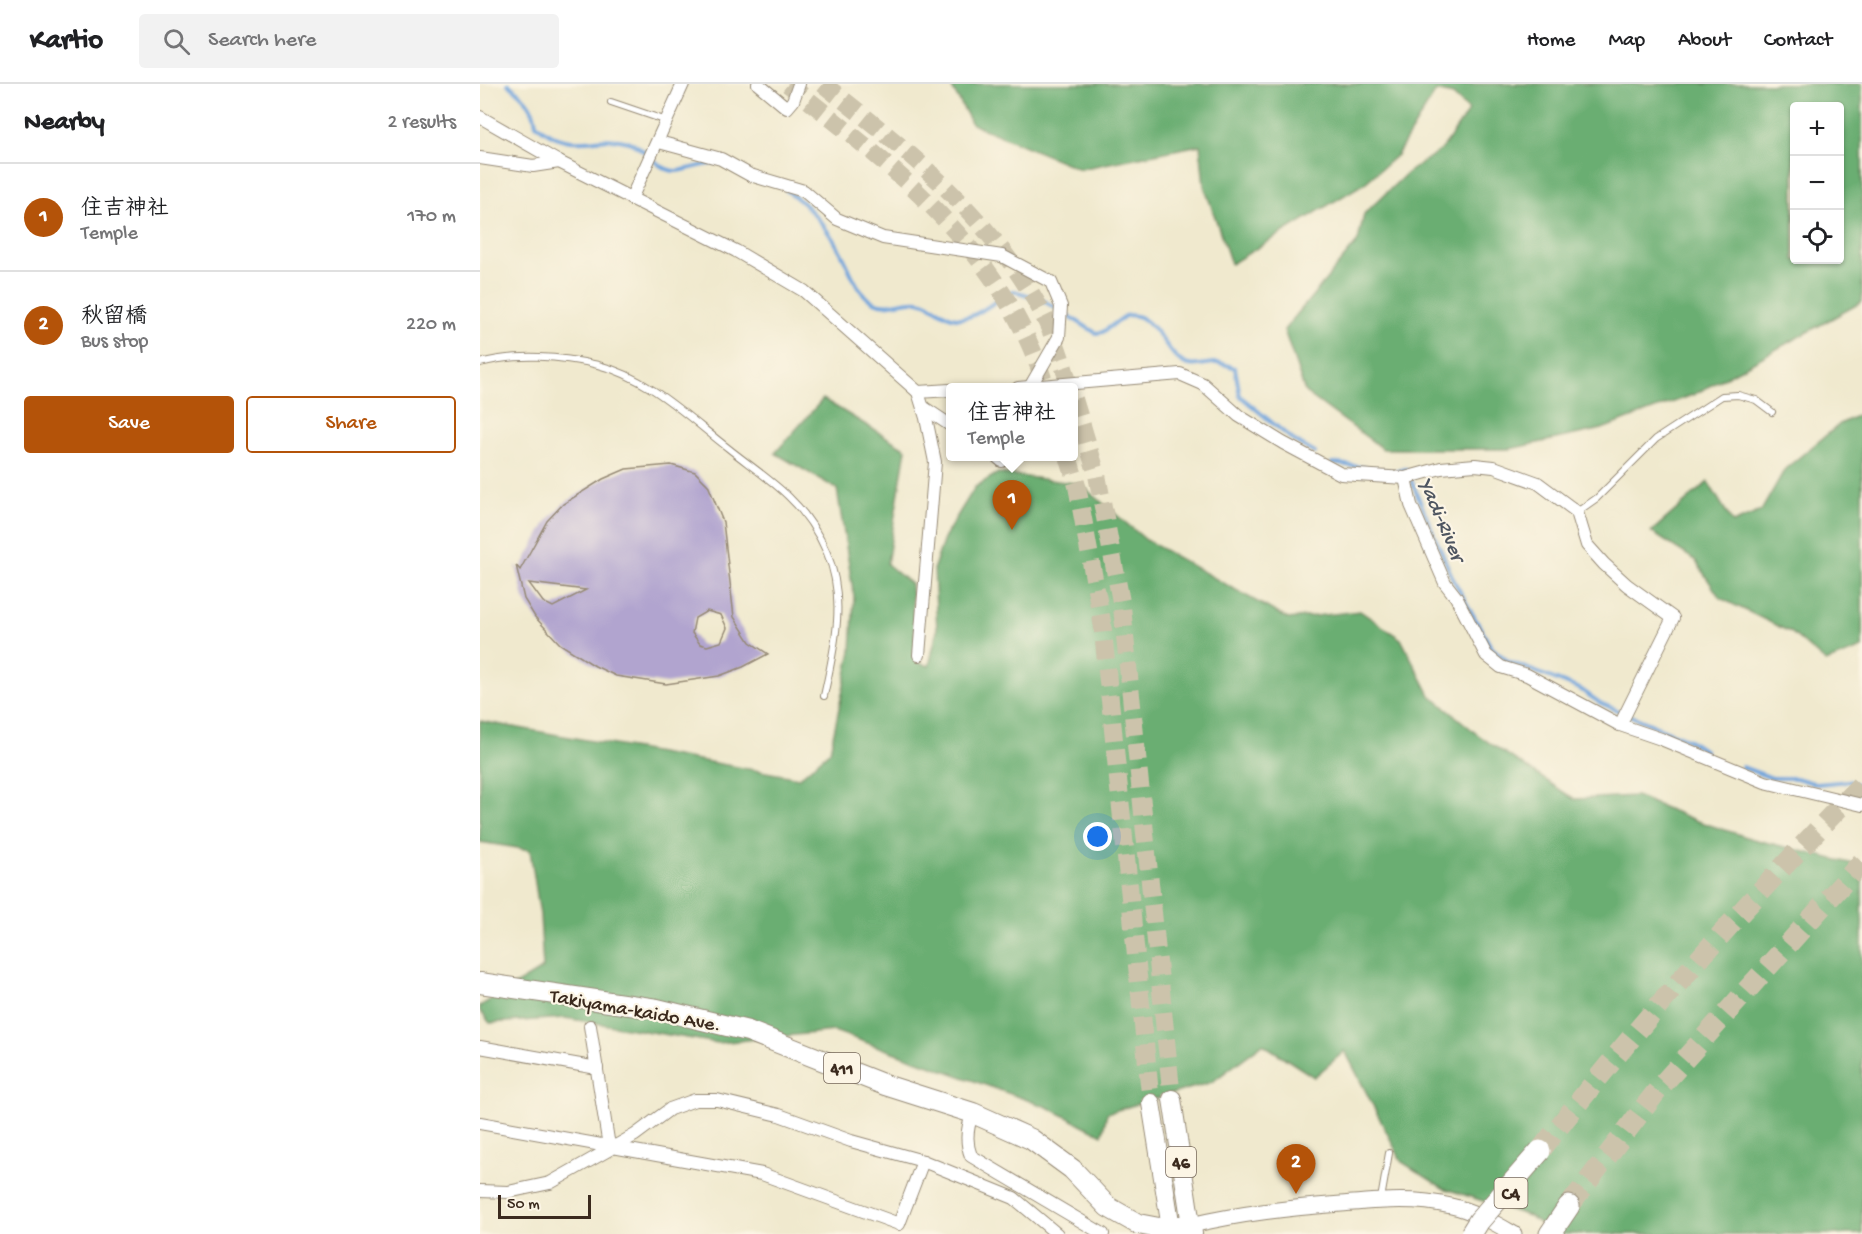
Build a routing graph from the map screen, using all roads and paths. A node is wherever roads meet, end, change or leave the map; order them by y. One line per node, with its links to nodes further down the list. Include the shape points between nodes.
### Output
1 (683, 84): 6 (street)
2 (758, 84): 3 (street, via 787,108)
3 (799, 84)
4 (611, 102): 6 (lane)
5 (480, 117): 9 (street)
6 (668, 121): 7 (street)
7 (658, 142): 10 (street); 12 (street, via 721,159 750,175 804,191 830,214 883,238 1002,256 1051,282 1061,313 1058,342)
8 (480, 158): 9 (street, via 533,166)
9 (559, 162): 10 (street)
10 (631, 199): 15 (street, via 736,251 804,291)
11 (480, 363): 22 (lane, via 515,357 549,359 598,365 629,378 656,391 789,497 811,522 828,554 835,584 836,640)
12 (1027, 383)
13 (1072, 383): 19 (street, via 1179,374 1203,384 1239,416 1328,469 1359,477)
14 (946, 390): 15 (street)
15 (918, 392): 16 (street)
16 (923, 407): 18 (street); 21 (street, via 935,462)
17 (1772, 412): 20 (lane, via 1756,400 1722,396 1656,439 1597,498)
18 (946, 422)
19 (1406, 478): 20 (street, via 1422,471 1457,466 1494,467 1538,483); 23 (street, via 1411,505 1445,583 1486,655 1502,668 1535,679)
20 (1577, 512): 23 (street, via 1587,544 1627,585 1672,618)
21 (919, 655)
22 (824, 696)
23 (1620, 725): 24 (street, via 1765,782)
24 (1862, 805)
25 (480, 983): 31 (highway, Takiyama-kaido Ave. / 411, via 657,1009 717,1022 779,1042 885,1085)
26 (590, 1026): 28 (street)
27 (480, 1047): 28 (street)
28 (597, 1068): 33 (street)
29 (1173, 1099): 39 (main road, 46)
30 (1151, 1103): 39 (main road, 46)
31 (973, 1113): 39 (highway, Takiyama-kaido Ave. / 411, via 1053,1153 1119,1216 1149,1227); 41 (street, via 967,1140 971,1156)
32 (480, 1123): 33 (street)
33 (612, 1148): 35 (street, via 670,1109 695,1100 717,1100 779,1115); 35 (street, via 762,1174 899,1224); 36 (street, via 550,1183 508,1192)
34 (1389, 1153): 37 (lane)
35 (923, 1161): 40 (street, via 1014,1198)
36 (480, 1191)
37 (1381, 1200): 39 (street, via 1256,1211); 44 (street, via 1453,1206)
38 (1569, 1206): 45 (highway)
39 (1182, 1230)
40 (1057, 1234)
41 (1103, 1234)
42 (1471, 1234): 43 (highway, C4, bridge, via 1540,1151)
43 (1483, 1234)
44 (1514, 1234)
45 (1550, 1234)

